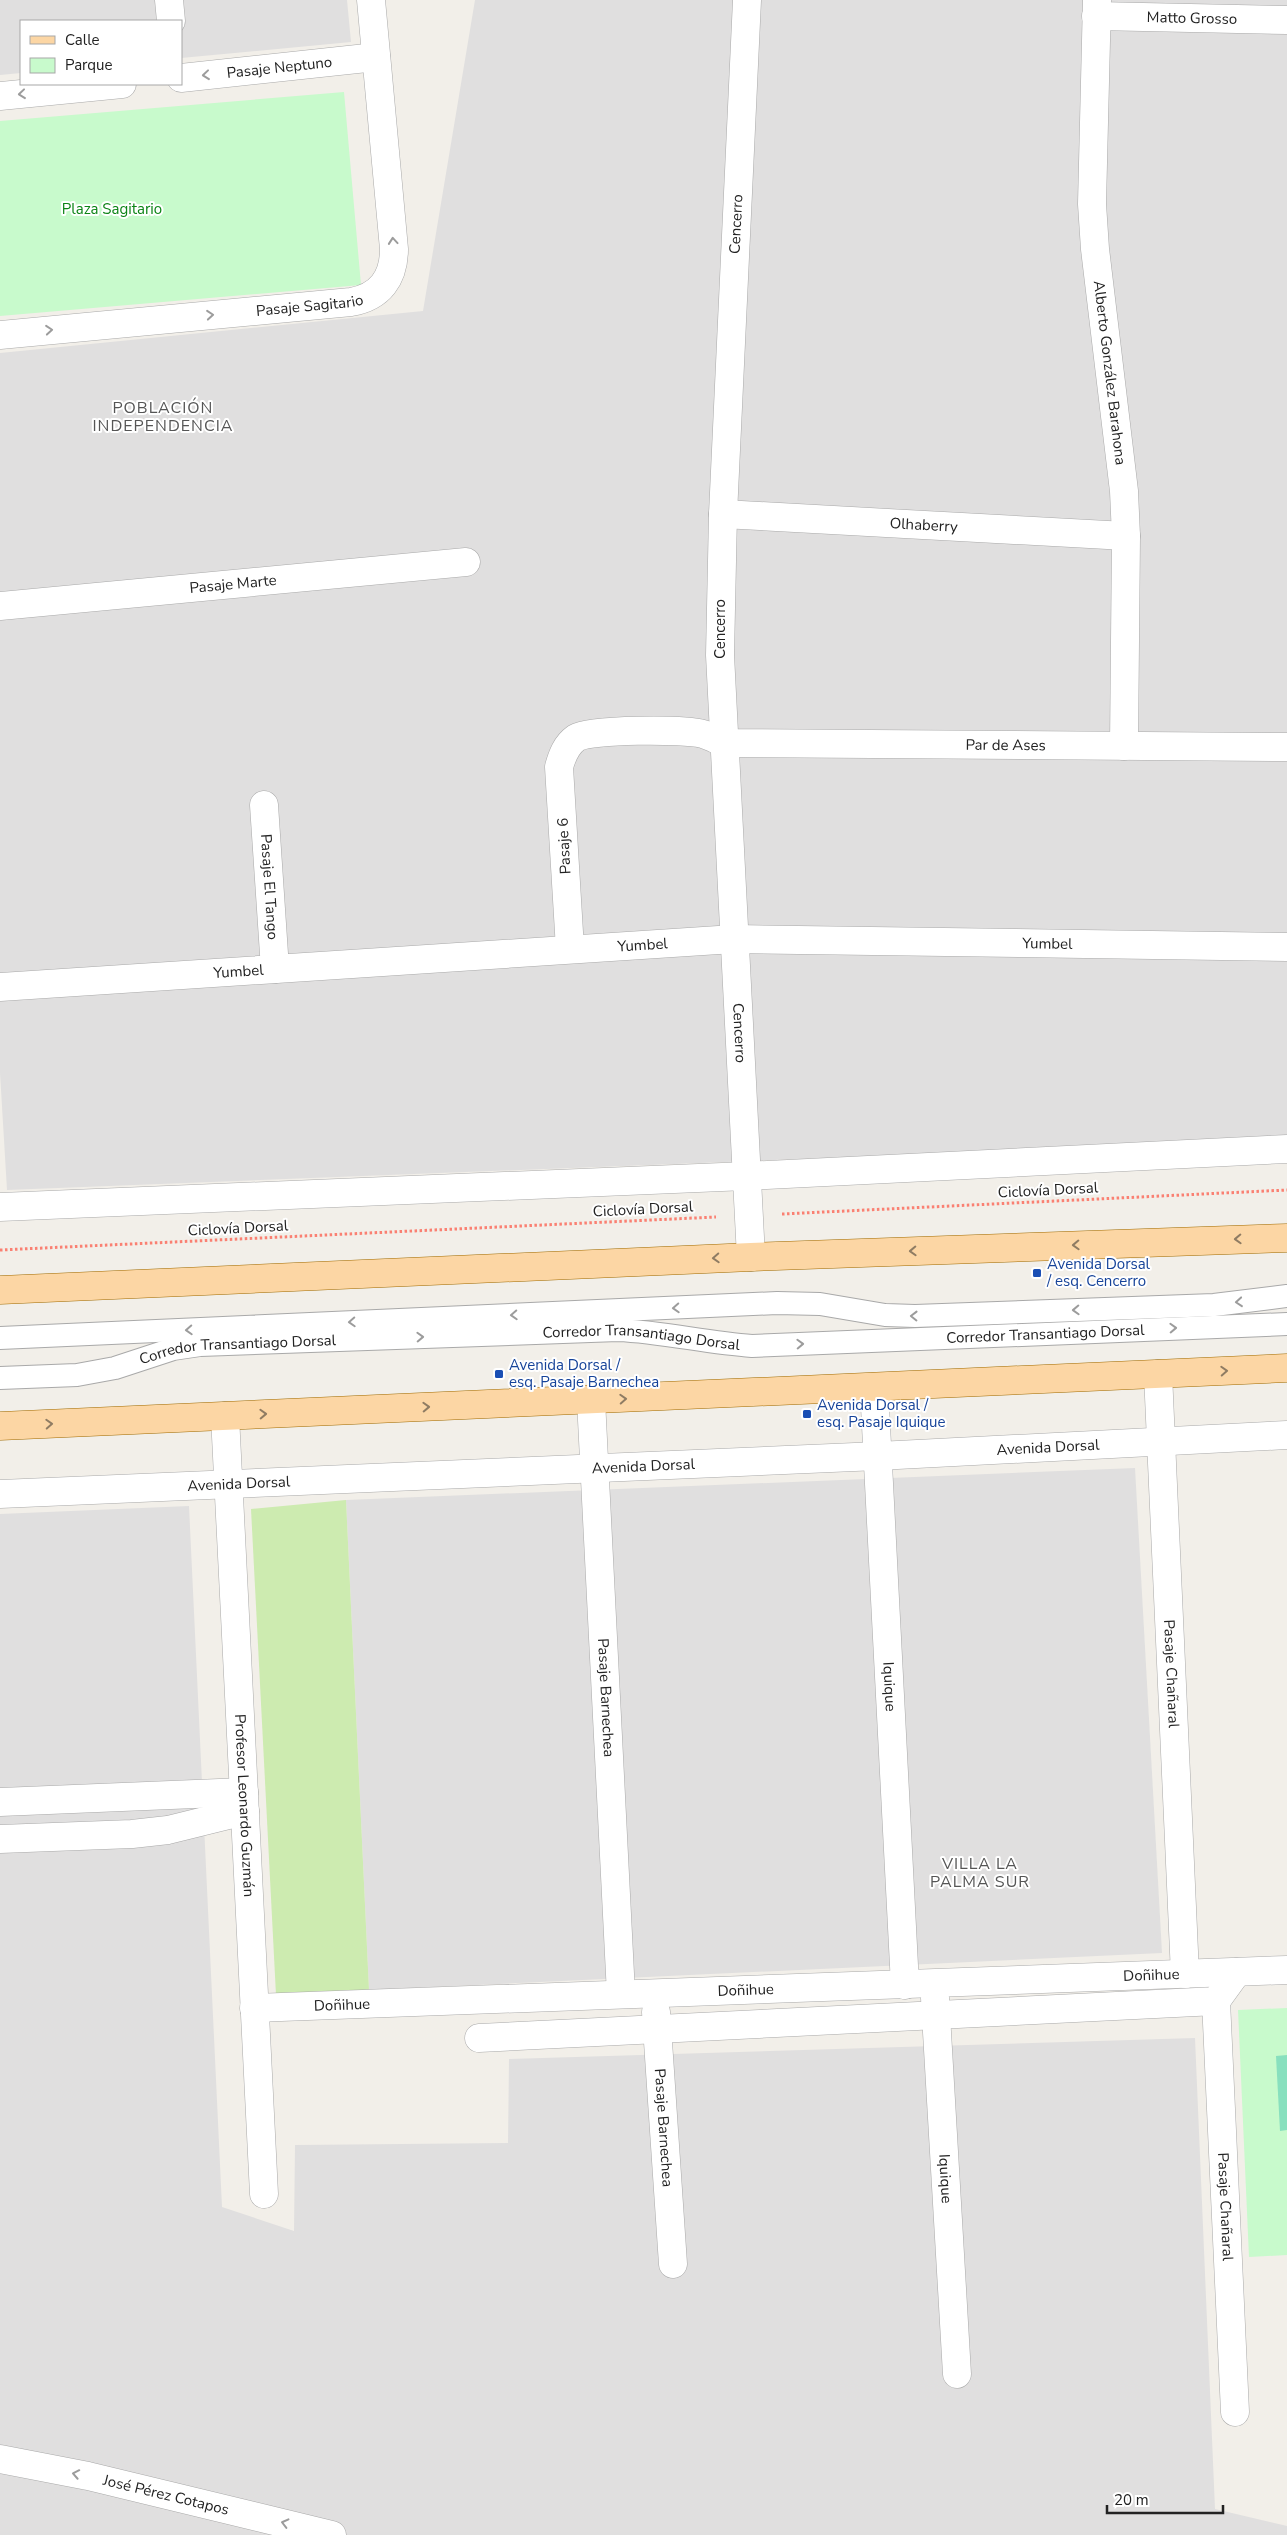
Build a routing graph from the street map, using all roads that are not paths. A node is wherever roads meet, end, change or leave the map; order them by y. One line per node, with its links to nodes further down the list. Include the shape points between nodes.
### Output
1 (169, 0): 5 (street)
2 (371, 0): 7 (street, Pasaje Sagitario)
3 (747, 0): 12 (street, Cencerro)
4 (1096, 8): 6 (street, Matto Grosso); 13 (street, Alberto González Barahona, via 1092,160 1095,249 1116,419)
5 (171, 20)
6 (1287, 20)
7 (376, 57): 8 (street, Pasaje Neptuno, one-way to 8); 11 (street, Pasaje Sagitario, one-way to 7, via 351,302 374,294 391,275 394,249)
8 (182, 78)
9 (112, 85): 10 (street, one-way to 10)
10 (0, 96)
11 (0, 335)
12 (722, 514): 13 (street, Olhaberry); 16 (street, Cencerro, via 720,655)
13 (1126, 536): 17 (street, Alberto González Barahona)
14 (466, 562): 15 (street, Pasaje Marte)
15 (0, 606)
16 (724, 743): 17 (street, Par de Ases); 20 (street, Cencerro); 22 (street, Pasaje 6, via 702,734 631,732 585,734 568,745 559,767)
17 (1124, 746): 18 (street, Par de Ases)
18 (1287, 747)
19 (264, 805): 23 (street, Pasaje El Tango)
20 (734, 939): 21 (street, Yumbel); 22 (street, Yumbel); 26 (street, Cencerro)
21 (1287, 947)
22 (570, 949): 23 (street, Yumbel)
23 (275, 969): 24 (street, Yumbel)
24 (0, 987)
25 (1287, 1148): 26 (street)
26 (746, 1176): 27 (street); 29 (street, Cencerro)
27 (0, 1207)
28 (1287, 1238): 29 (main road, one-way to 29)
29 (751, 1257): 30 (main road, one-way to 30)
30 (0, 1290)
31 (1287, 1296): 33 (lane, Corredor Transantiago Dorsal, one-way to 33, via 1214,1304 915,1316 885,1315 820,1304 777,1303)
32 (1287, 1324): 36 (lane, Corredor Transantiago Dorsal, one-way to 32, via 77,1375 115,1368 173,1349 200,1345 618,1330 752,1346)
33 (0, 1338)
34 (1287, 1368): 35 (main road, one-way to 34)
35 (1158, 1374): 37 (main road); 42 (street, Pasaje Chañaral)
36 (0, 1378)
37 (874, 1387): 38 (main road, one-way to 37); 43 (street, Iquique)
38 (591, 1400): 39 (main road, one-way to 38); 44 (street, Pasaje Barnechea)
39 (225, 1416): 40 (main road, one-way to 39); 45 (street, Profesor Leonardo Guzmán)
40 (0, 1426)
41 (1287, 1435): 42 (street, Avenida Dorsal)
42 (1161, 1440): 43 (street, Avenida Dorsal); 52 (street, Pasaje Chañaral)
43 (878, 1456): 44 (street, Avenida Dorsal); 54 (street, Iquique)
44 (594, 1468): 45 (street, Avenida Dorsal); 56 (street, Pasaje Barnechea)
45 (229, 1485): 46 (street, Avenida Dorsal); 48 (street, Profesor Leonardo Guzmán)
46 (0, 1494)
47 (0, 1802): 48 (street)
48 (244, 1802): 49 (street, via 168,1830); 58 (street, Profesor Leonardo Guzmán)
49 (0, 1839)
50 (1287, 1970): 51 (street, Doñihue)
51 (1237, 1972): 52 (street, Doñihue); 57 (street)
52 (1185, 1974): 53 (street, Doñihue)
53 (934, 1984): 54 (street, Doñihue); 59 (street, Iquique)
54 (905, 1985): 55 (street, Doñihue)
55 (655, 1993): 56 (street, Doñihue); 60 (street, Pasaje Barnechea)
56 (621, 1994): 58 (street, Doñihue)
57 (1216, 2001): 59 (street, Doñihue); 65 (street, Pasaje Chañaral)
58 (254, 2008): 62 (street, Profesor Leonardo Guzmán)
59 (936, 2015): 60 (street, Doñihue); 64 (street, Iquique)
60 (657, 2029): 61 (street, Doñihue); 63 (street, Pasaje Barnechea)
61 (479, 2038)
62 (264, 2194)
63 (673, 2264)
64 (957, 2374)
65 (1234, 2412)
66 (0, 2459): 67 (street, José Pérez Cotapos, one-way to 66, via 116,2482)
67 (332, 2535)

